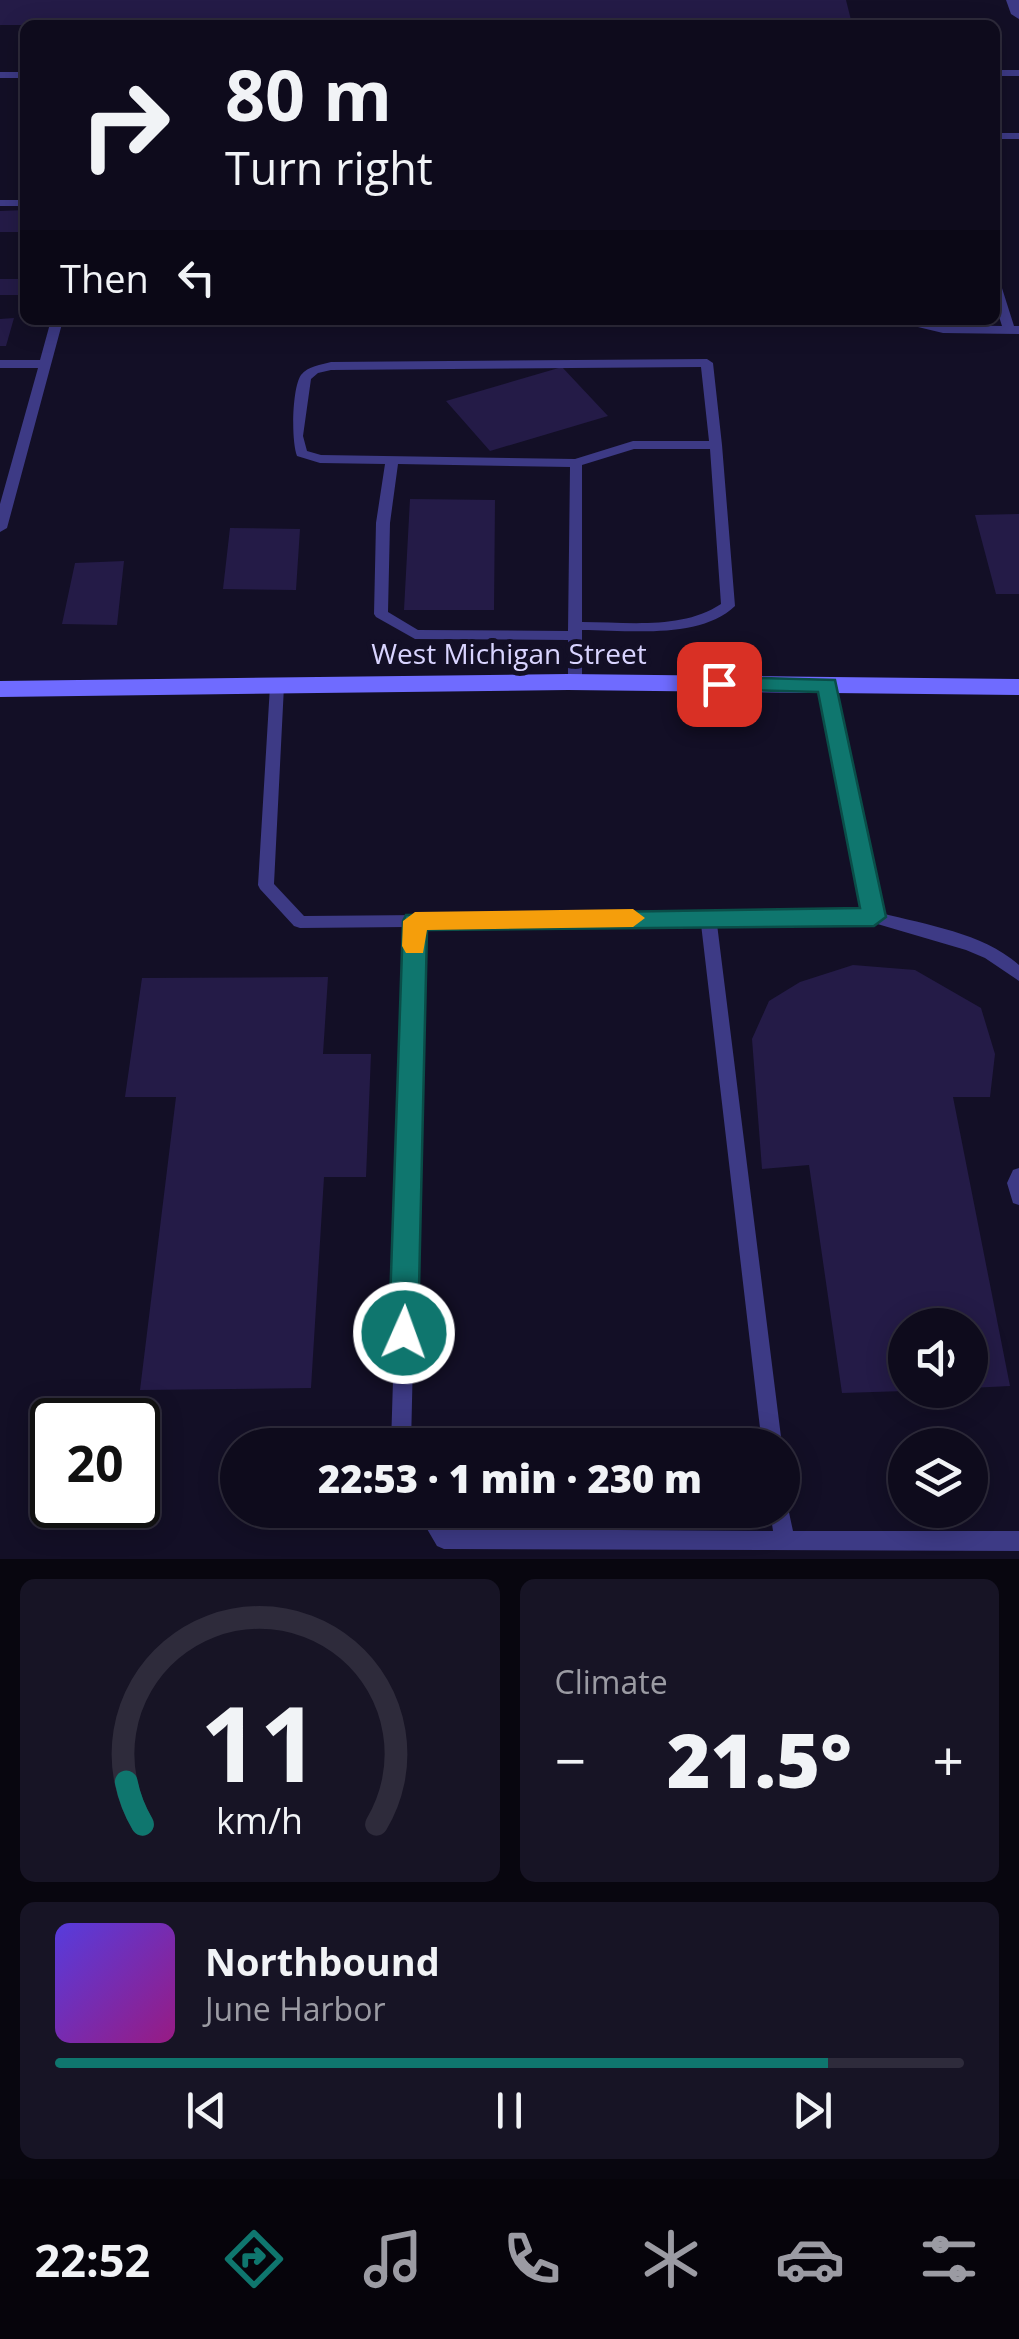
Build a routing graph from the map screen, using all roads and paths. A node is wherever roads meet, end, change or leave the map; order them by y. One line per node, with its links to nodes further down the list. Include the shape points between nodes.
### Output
1 (1014, 0): 2 (street)
2 (1019, 14)
3 (1000, 297): 6 (lane)
4 (57, 325): 8 (lane)
5 (924, 325): 6 (lane)
6 (1014, 330)
7 (0, 364): 8 (lane)
8 (46, 364): 12 (lane)
9 (716, 445): 10 (lane, via 707,363 331,366 305,378 301,453); 11 (lane, via 633,445); 13 (lane, via 728,606 690,623)
10 (392, 460): 11 (lane); 13 (lane, via 381,614 416,634)
11 (576, 463): 13 (lane)
12 (0, 528)
13 (575, 631): 14 (lane)
14 (574, 682): 15 (main road, West Michigan Street); 16 (main road, West Michigan Street)
15 (828, 685): 17 (main road, West Michigan Street); 20 (lane)
16 (277, 686): 18 (main road, West Michigan Street); 21 (lane, via 266,884 300,922)
17 (1019, 687)
18 (0, 688)
19 (708, 917): 20 (lane); 21 (lane); 26 (lane)
20 (874, 917): 22 (lane, via 946,937 1008,963)
21 (415, 921): 25 (lane)
22 (1019, 976)
23 (1019, 1175): 24 (lane)
24 (1019, 1198)
25 (400, 1428)
26 (770, 1428)
27 (437, 1528): 29 (lane, via 444,1539)
28 (782, 1528): 29 (lane)
29 (784, 1540): 30 (lane)
30 (1019, 1541)

